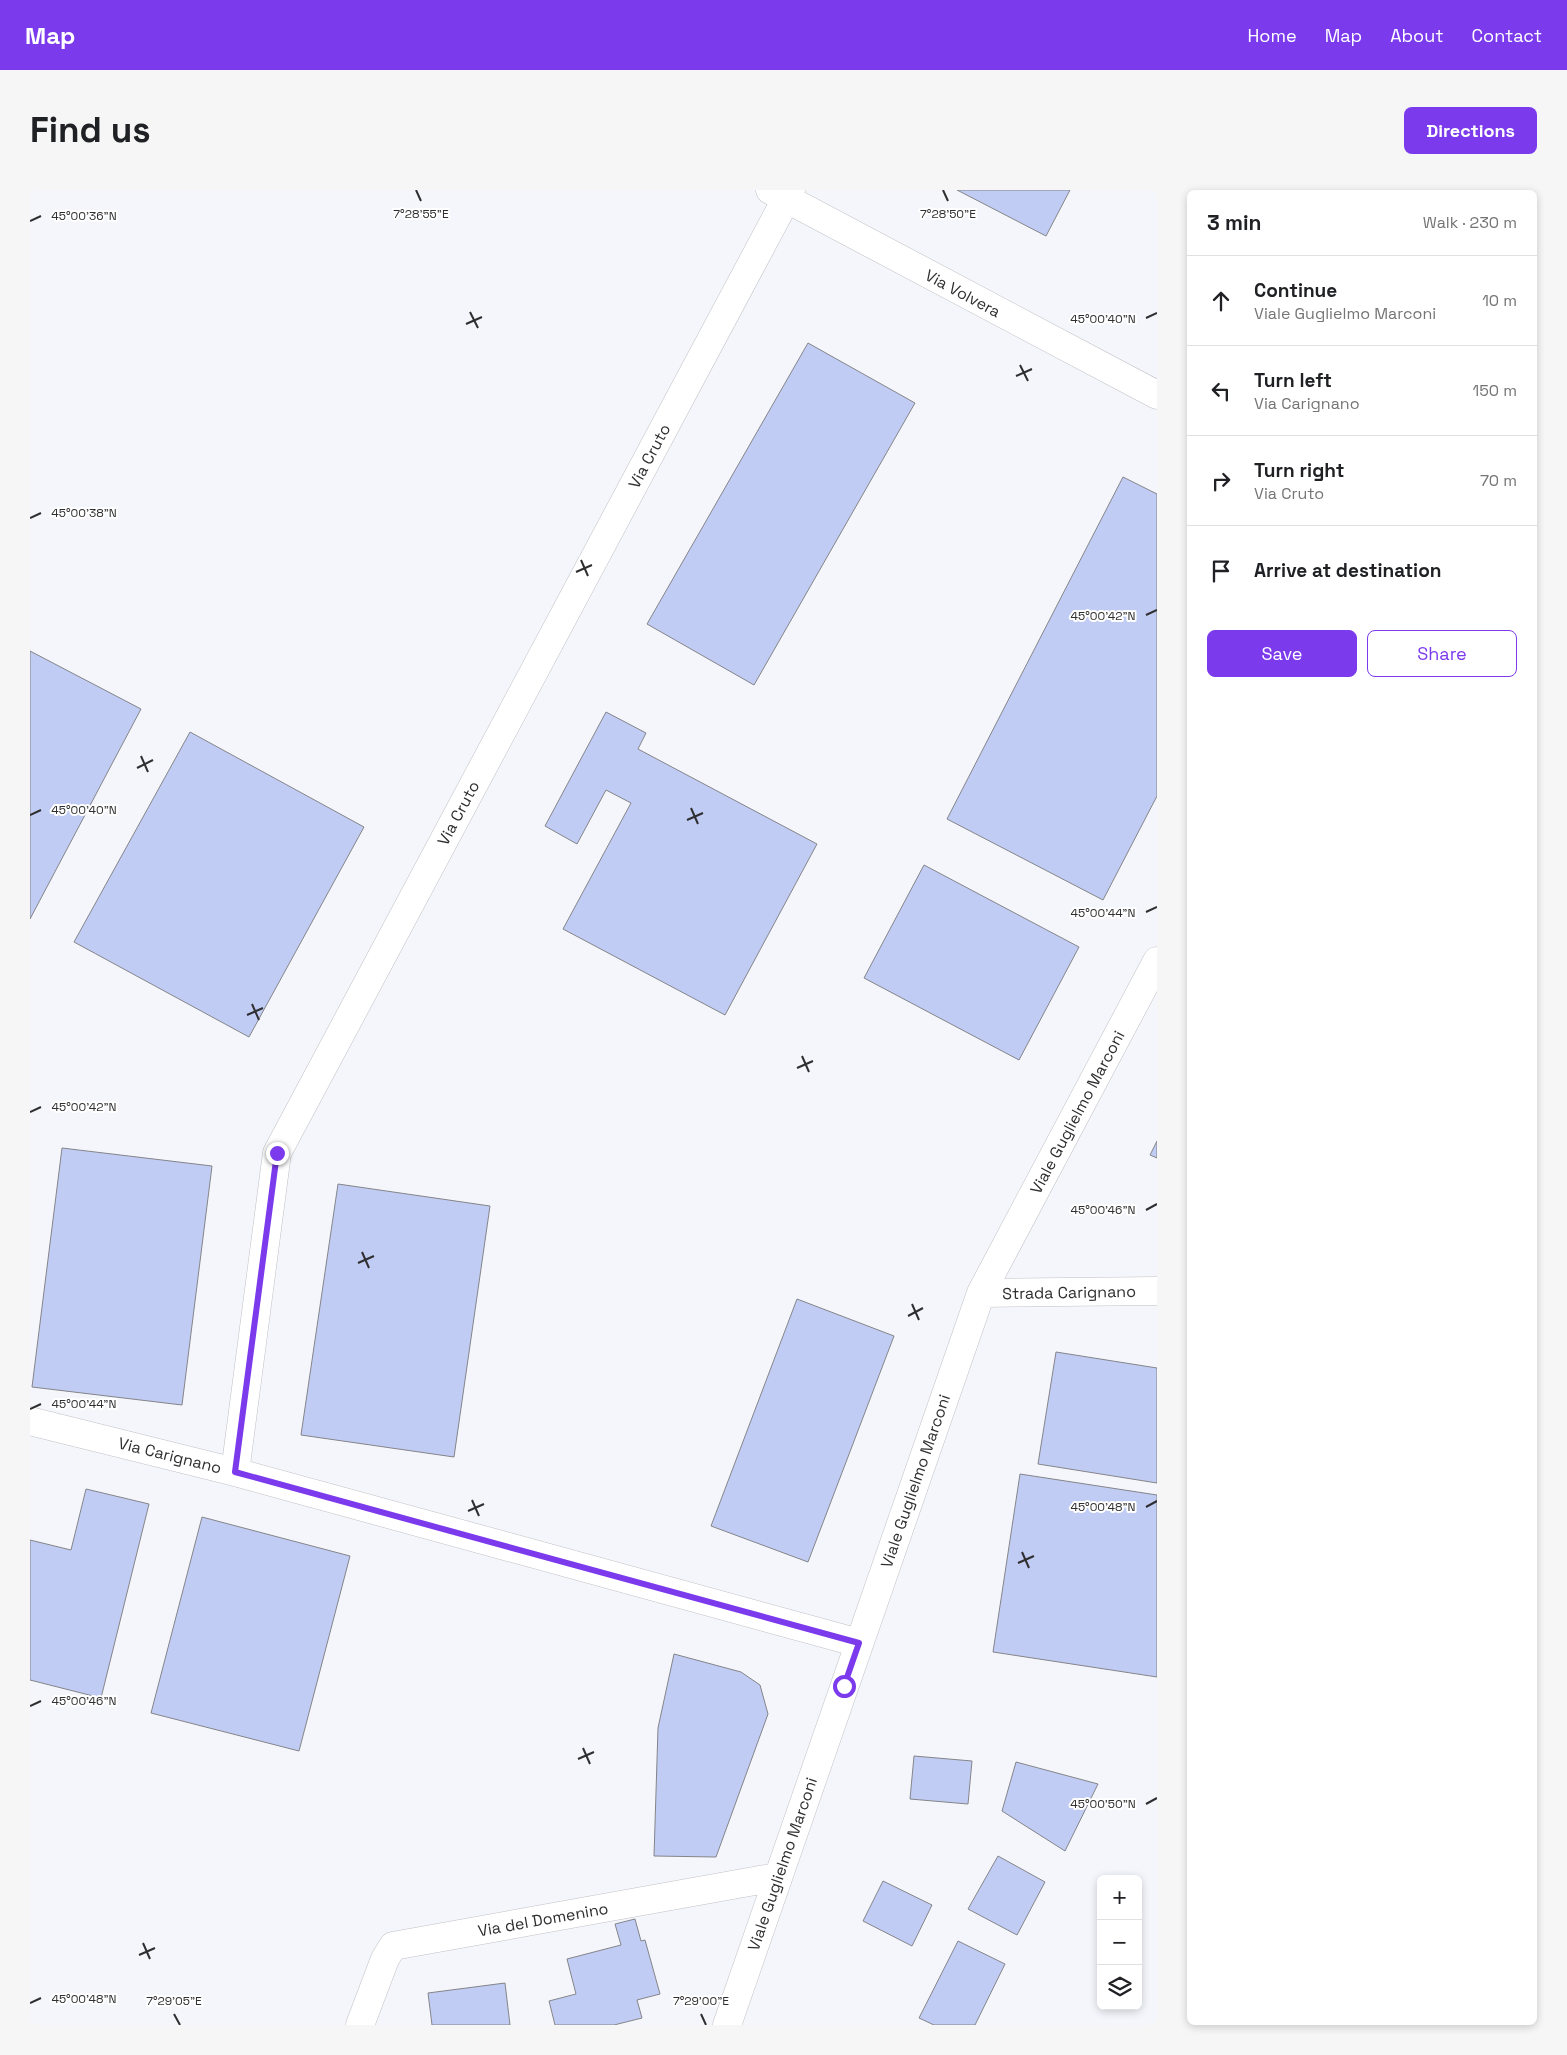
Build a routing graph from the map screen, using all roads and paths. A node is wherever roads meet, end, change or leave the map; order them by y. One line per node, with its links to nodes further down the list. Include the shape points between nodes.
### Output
1 (782, 193): 2 (street, Via Volvera); 7 (street, Via Cruto, via 277,1153)
2 (1157, 396)
3 (1157, 961): 5 (street, Viale Guglielmo Marconi)
4 (1157, 1291): 5 (street, Strada Carignano)
5 (981, 1293): 8 (street, Viale Guglielmo Marconi)
6 (30, 1421): 7 (street, Via Carignano)
7 (235, 1472): 8 (street, Via Carignano)
8 (859, 1643): 9 (street, Viale Guglielmo Marconi)
9 (778, 1877): 10 (street, Via del Domenino, via 393,1946); 11 (street, Viale Guglielmo Marconi)
10 (360, 2025)
11 (727, 2025)

